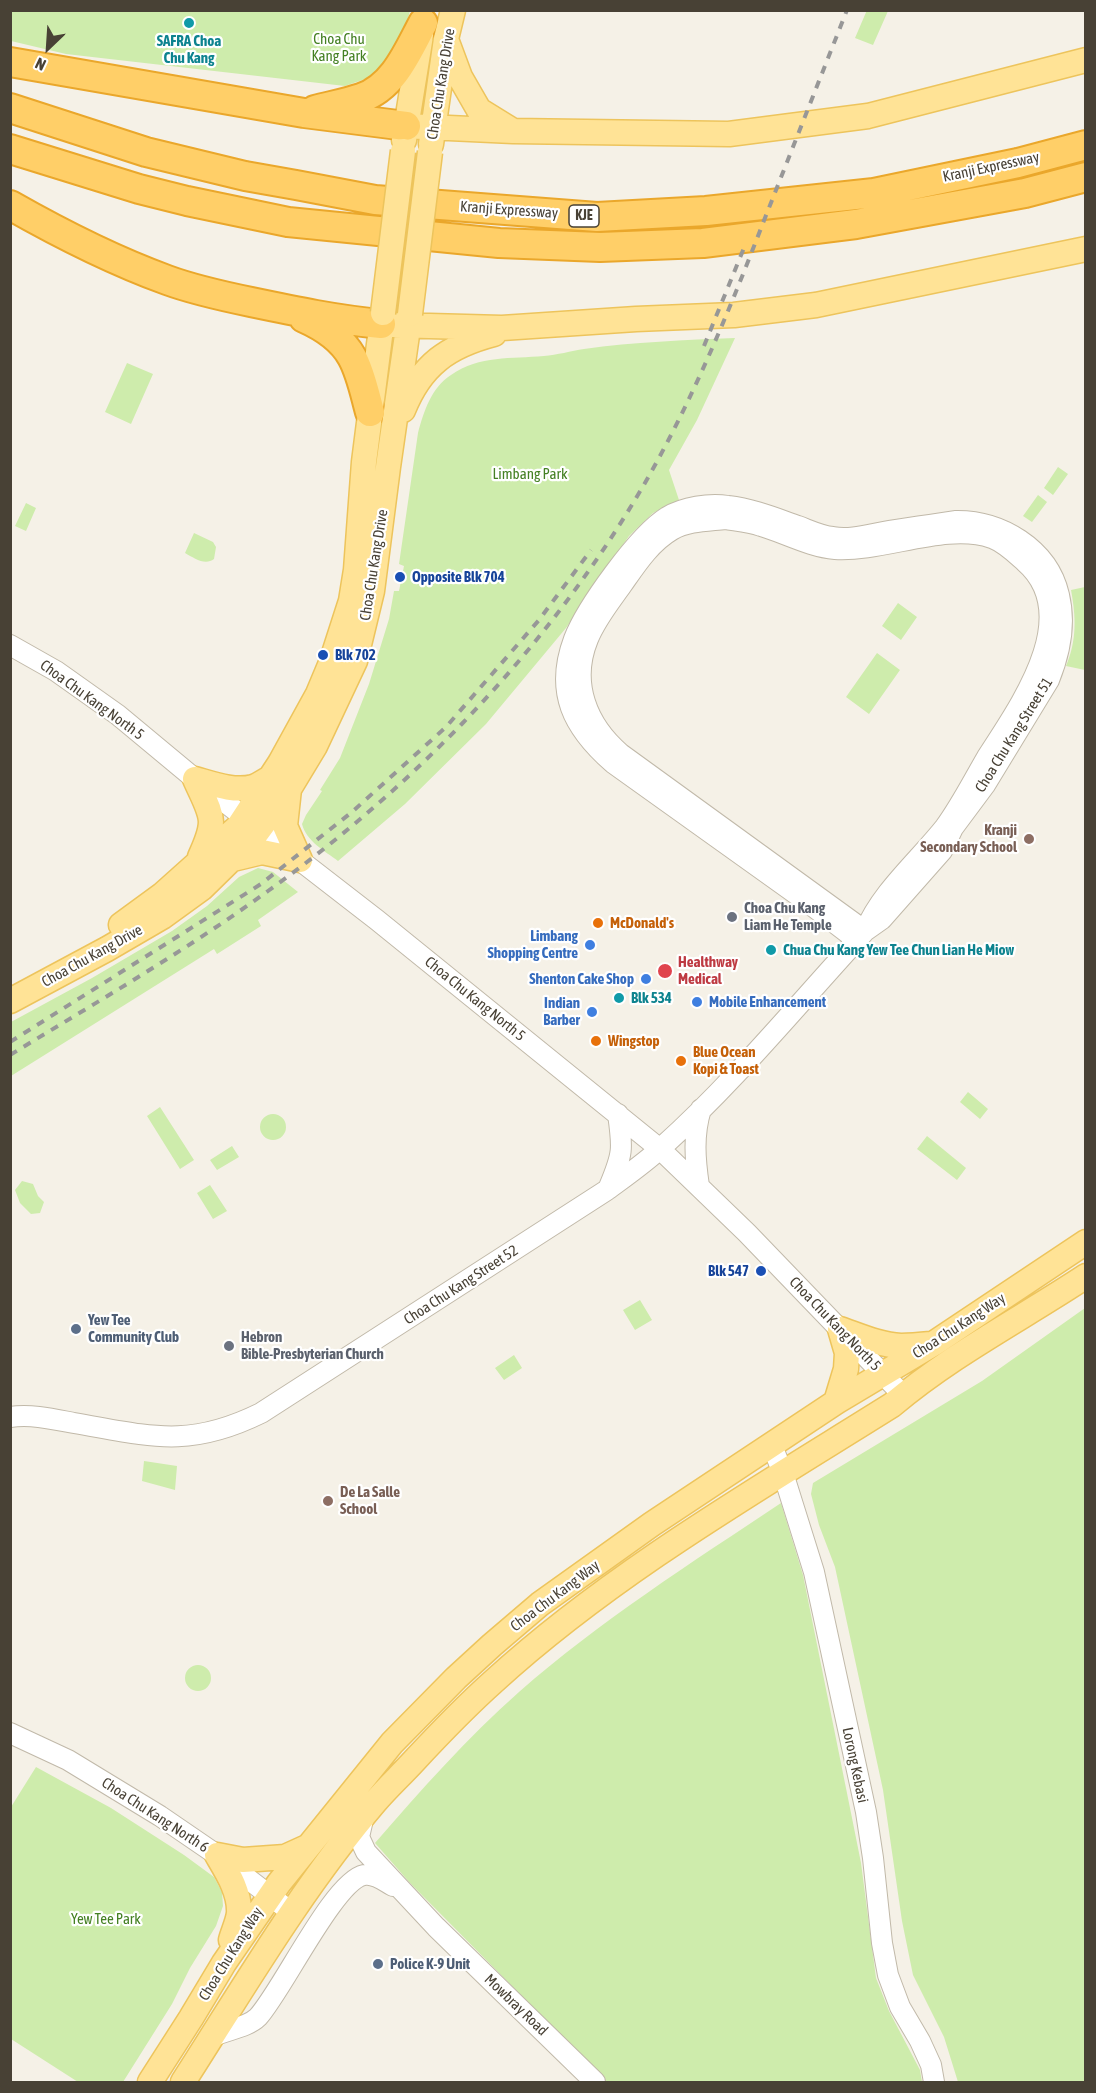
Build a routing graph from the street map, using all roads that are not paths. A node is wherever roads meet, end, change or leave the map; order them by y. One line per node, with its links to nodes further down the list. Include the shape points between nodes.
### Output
1 (453, 10): 3 (main road, Choa Chu Kang Drive)
2 (424, 16): 7 (highway, via 402,62 384,84 363,97); 9 (main road, Choa Chu Kang Drive)
3 (446, 39): 8 (main road, via 460,77 479,110); 9 (main road, Choa Chu Kang Drive)
4 (1086, 60): 8 (main road, via 868,116 729,134)
5 (10, 62): 7 (highway)
6 (10, 108): 10 (highway, Kranji Expressway / KJE, via 146,152 375,200 597,217 706,212 874,193)
7 (304, 112): 9 (highway)
8 (513, 131): 9 (main road)
9 (414, 135): 16 (main road, Choa Chu Kang Drive, bridge); 16 (main road, Choa Chu Kang Drive, bridge, via 430,152)
10 (1086, 145)
11 (10, 149): 12 (highway, Kranji Expressway / KJE, via 139,189 288,222 498,243 600,247 703,243 856,224 1025,193)
12 (1086, 177)
13 (10, 205): 15 (highway, via 58,233 168,281)
14 (1086, 249): 17 (main road, via 816,305 734,315)
15 (276, 308): 16 (highway, via 317,315); 18 (highway, via 317,324 352,356)
16 (396, 319): 17 (main road); 18 (main road, Choa Chu Kang Drive); 19 (main road, Choa Chu Kang Drive)
17 (502, 328): 19 (main road, via 498,333 458,346 433,363 410,393)
18 (370, 412): 22 (main road, Choa Chu Kang Drive, via 351,601 331,663)
19 (392, 437): 22 (main road, Choa Chu Kang Drive, via 372,591 355,661 315,746)
20 (10, 645): 21 (street, Choa Chu Kang North 5, via 56,671 118,715)
21 (195, 779): 22 (main road, via 228,788); 23 (street, Choa Chu Kang North 5); 26 (main road, via 213,818 211,834)
22 (279, 783): 23 (main road, Choa Chu Kang Drive); 25 (main road, via 285,826)
23 (251, 823): 24 (main road, Choa Chu Kang Drive); 25 (street, Choa Chu Kang North 5); 26 (main road, Choa Chu Kang Drive, via 238,827)
24 (233, 859): 25 (main road, via 262,852); 29 (main road, Choa Chu Kang Drive, via 162,917)
25 (300, 860): 31 (street, Choa Chu Kang North 5)
26 (196, 865): 28 (main road, Choa Chu Kang Drive, via 123,924)
27 (861, 935): 27 (street, Choa Chu Kang Street 51, via 786,887 613,763 585,736 576,720 566,688 567,666 577,632 627,557 668,516 696,506 726,505 761,512 833,537 965,521 995,527 1022,542 1054,579 1061,607 1061,644 1049,680 942,851 882,919); 30 (street, Choa Chu Kang Street 51)
28 (10, 986)
29 (10, 1001)
30 (701, 1109): 32 (street, Choa Chu Kang Street 51); 33 (street, via 695,1148)
31 (618, 1114): 32 (street, Choa Chu Kang North 5); 34 (street, via 620,1161)
32 (660, 1149): 33 (street, Choa Chu Kang North 5); 34 (street, Choa Chu Kang Street 52)
33 (699, 1186): 37 (street, Choa Chu Kang North 5)
34 (607, 1190): 42 (street, Choa Chu Kang Street 52, via 237,1425 202,1434 166,1437 45,1418)
35 (1086, 1242): 38 (main road, Choa Chu Kang Way)
36 (1086, 1276): 40 (main road, Choa Chu Kang Way)
37 (840, 1329): 38 (main road, via 887,1344); 39 (street, Choa Chu Kang North 5); 41 (main road, via 847,1353)
38 (933, 1344): 39 (main road, Choa Chu Kang Way)
39 (884, 1374): 40 (street, Choa Chu Kang North 5); 41 (main road, Choa Chu Kang Way)
40 (903, 1395): 44 (main road, Choa Chu Kang Way)
41 (836, 1402): 43 (main road, Choa Chu Kang Way)
42 (10, 1418)
43 (772, 1446): 44 (street, Lorong Kebasi); 47 (main road, Choa Chu Kang Way, via 598,1562 492,1645 392,1743)
44 (783, 1473): 46 (main road, Choa Chu Kang Way, via 555,1629 441,1732); 57 (street, Lorong Kebasi, via 814,1572 863,1800 888,1976 931,2065)
45 (10, 1733): 48 (street, Choa Chu Kang North 6, via 68,1760)
46 (364, 1815): 49 (street, Mowbray Road, via 359,1837 362,1845); 51 (main road, Choa Chu Kang Way)
47 (307, 1847): 48 (main road, via 285,1857 243,1860); 50 (main road, Choa Chu Kang Way)
48 (217, 1855): 50 (street, Choa Chu Kang North 6); 52 (main road, via 231,1879 239,1914)
49 (406, 1892): 53 (street, via 374,1876 351,1881 257,2018); 56 (street, Mowbray Road, via 436,1927)
50 (269, 1895): 51 (street, Choa Chu Kang North 6); 52 (main road, Choa Chu Kang Way)
51 (291, 1912): 53 (main road, Choa Chu Kang Way)
52 (224, 1963): 54 (main road, Choa Chu Kang Way)
53 (212, 2037): 55 (main road, Choa Chu Kang Way)
54 (150, 2082)
55 (183, 2082)
56 (595, 2082)
57 (934, 2082)

